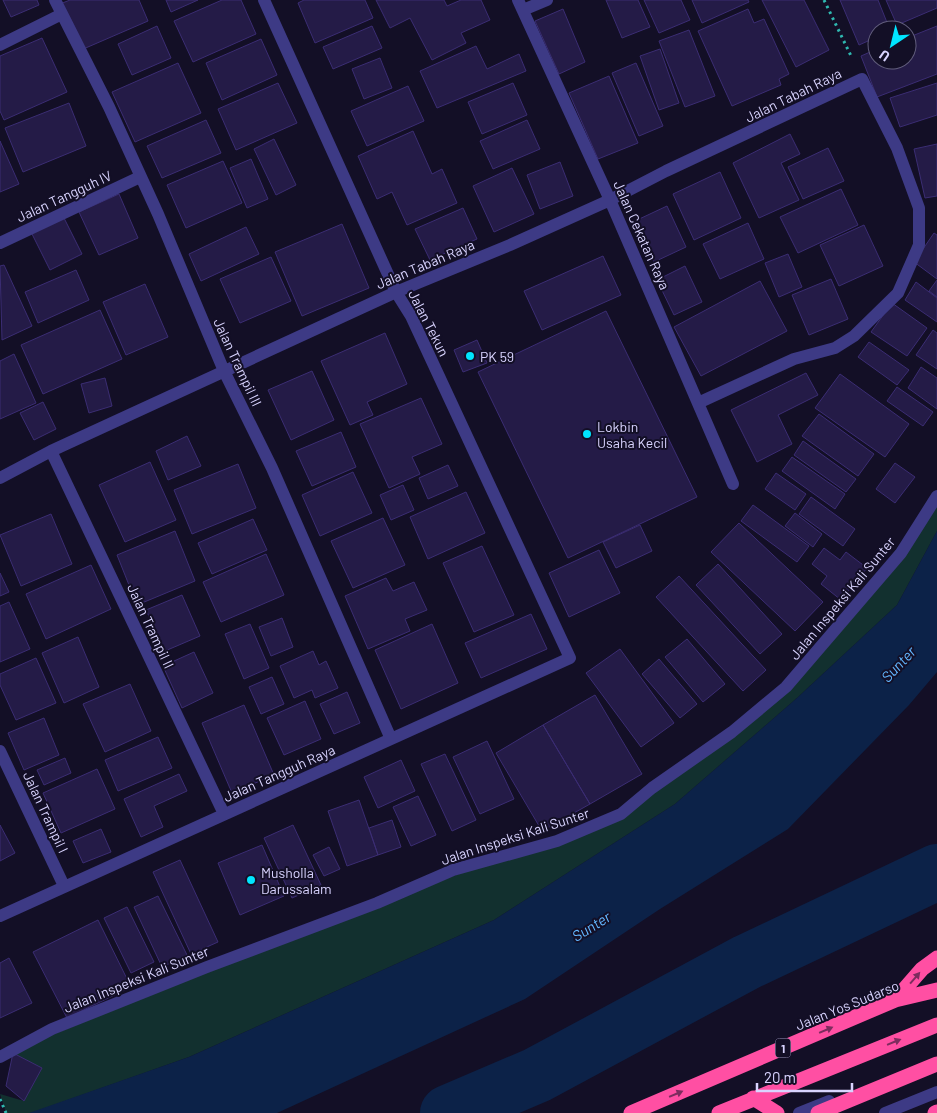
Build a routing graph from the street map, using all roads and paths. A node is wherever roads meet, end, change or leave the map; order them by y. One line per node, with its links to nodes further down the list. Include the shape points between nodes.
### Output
1 (55, 0): 6 (street, Jalan Trampil III)
2 (264, 0): 12 (street, Jalan Tekun)
3 (547, 0): 5 (street)
4 (824, 0): 8 (path)
5 (521, 5): 10 (street, Jalan Cekatan Raya)
6 (62, 14): 7 (street); 9 (street, Jalan Trampil III)
7 (0, 45)
8 (862, 79): 10 (street, Jalan Tabah Raya); 14 (street, via 897,148 919,208 919,245 898,293 854,336 835,348 794,359)
9 (140, 177): 11 (street, Jalan Tangguh IV); 13 (street, Jalan Trampil III)
10 (610, 200): 12 (street, Jalan Tabah Raya); 14 (street, Jalan Cekatan Raya)
11 (0, 243)
12 (396, 292): 13 (street, Jalan Tabah Raya); 19 (street, Jalan Tekun)
13 (224, 371): 15 (street, Jalan Tabah Raya); 20 (street, Jalan Trampil III, via 272,468)
14 (698, 403): 17 (street, Jalan Cekatan Raya)
15 (51, 451): 16 (street, Jalan Tabah Raya); 22 (street, Jalan Trampil II)
16 (0, 478)
17 (733, 484)
18 (937, 496): 29 (street, Jalan Inspeksi Kali Sunter, via 901,553 786,687 732,732 621,814 557,841 453,870 377,903 52,1029)
19 (570, 658): 20 (street, Jalan Tangguh Raya)
20 (391, 739): 22 (street, Jalan Tangguh Raya)
21 (0, 751): 23 (street, Jalan Trampil I)
22 (224, 814): 23 (street, Jalan Tangguh Raya)
23 (64, 886): 24 (street, Jalan Tangguh Raya)
24 (0, 916)
25 (937, 958): 27 (highway, one-way to 25, via 922,969)
26 (937, 990): 27 (highway, Jalan Yos Sudarso / 1)
27 (895, 1000): 36 (highway, Jalan Yos Sudarso / 1, one-way to 27)
28 (937, 1025): 33 (highway, one-way to 28)
29 (0, 1057)
30 (937, 1057): 39 (street)
31 (937, 1064): 40 (highway)
32 (937, 1092): 41 (street)
33 (753, 1098): 37 (highway); 38 (highway)
34 (0, 1099): 35 (path)
35 (6, 1113)
36 (631, 1113)
37 (719, 1113)
38 (777, 1113)
39 (798, 1113)
40 (818, 1113)
41 (885, 1113)

